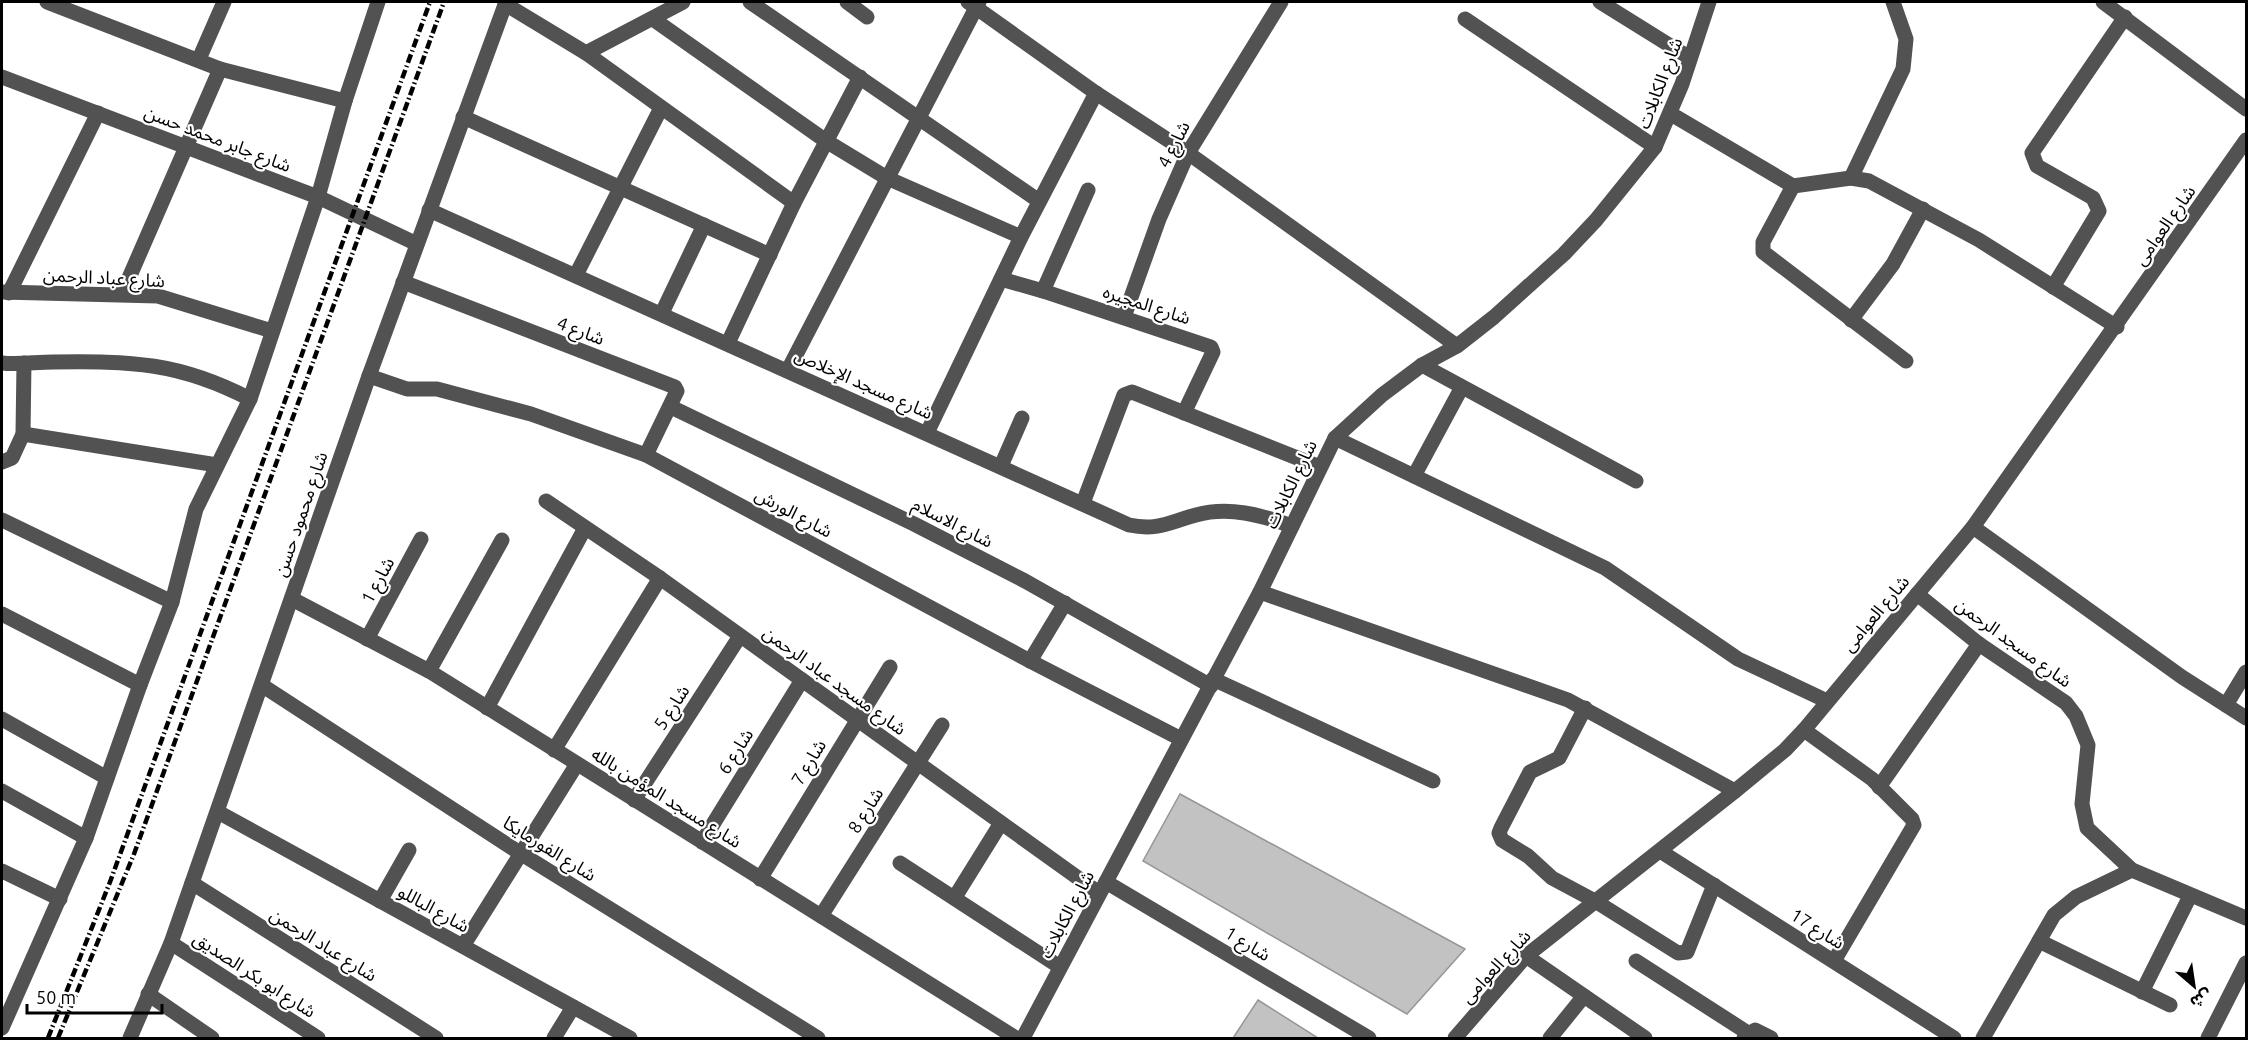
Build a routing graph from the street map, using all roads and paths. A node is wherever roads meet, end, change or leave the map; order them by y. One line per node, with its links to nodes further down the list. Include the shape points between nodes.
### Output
1 (47, 2): 20 (street)
2 (224, 2): 20 (street)
3 (378, 2): 25 (street)
4 (683, 2): 16 (street)
5 (750, 2): 22 (street)
6 (847, 2): 14 (street)
7 (1281, 2): 36 (street, شارع 4)
8 (1600, 2): 19 (street)
9 (1709, 2): 19 (street, شارع الكابلات)
10 (1893, 2): 38 (street, via 1906,39 1903,69)
11 (2103, 2): 15 (street)
12 (505, 3): 18 (street); 31 (street, شارع محمود حسن)
13 (974, 3): 24 (street); 30 (street)
14 (867, 17)
15 (2125, 17): 27 (street); 54 (street, via 2032,153 2037,166 2093,198 2099,206)
16 (653, 19): 18 (street); 33 (street)
17 (1465, 19): 34 (street)
18 (586, 54): 26 (street)
19 (1690, 58): 29 (street, شارع الكابلات)
20 (199, 59): 21 (street)
21 (220, 69): 25 (street); 35 (street)
22 (860, 77): 30 (street); 33 (street)
23 (3, 82): 28 (street, شارع جابر محمد حسن)
24 (1096, 93): 36 (street); 43 (street)
25 (345, 101): 42 (street)
26 (661, 108): 40 (street); 44 (street)
27 (2247, 109)
28 (98, 113): 35 (street, شارع جابر محمد حسن); 56 (street)
29 (1671, 114): 34 (street, شارع الكابلات); 39 (street)
30 (918, 116): 37 (street); 43 (street)
31 (463, 117): 40 (street); 46 (street, شارع محمود حسن)
32 (2247, 140): 61 (street, شارع العوامى)
33 (826, 141): 37 (street); 44 (street)
34 (1655, 147): 64 (street, شارع الكابلات, via 1564,254)
35 (188, 148): 42 (street, شارع جابر محمد حسن); 57 (street)
36 (1188, 153): 59 (street, شارع 4, via 1159,219); 64 (street)
37 (887, 178): 48 (street); 69 (street)
38 (1851, 178): 39 (street); 45 (street, via 1869,181)
39 (1793, 186): 60 (street, via 1763,242 1763,252)
40 (620, 188): 47 (street); 51 (street)
41 (1089, 190): 55 (street)
42 (318, 197): 49 (street, شارع جابر محمد حسن); 62 (street)
43 (1039, 201): 48 (street)
44 (794, 203): 50 (street)
45 (1923, 209): 54 (street); 60 (street, via 1893,264)
46 (429, 210): 49 (street, شارع محمود حسن); 51 (street, شارع مسجد الإخلاص)
47 (704, 225): 50 (street); 58 (street)
48 (1021, 237): 52 (street)
49 (417, 244): 53 (street, شارع محمود حسن)
50 (770, 255): 63 (street)
51 (576, 275): 58 (street, شارع مسجد الإخلاص)
52 (1001, 279): 55 (street, شارع المجيره); 76 (street)
53 (403, 282): 70 (street, شارع محمود حسن); 73 (street, شارع 4, via 675,387)
54 (2053, 286): 61 (street)
55 (1043, 291): 59 (street, شارع المجيره)
56 (5, 293): 57 (street, شارع عباد الرحمن)
57 (122, 294): 62 (street, شارع عباد الرحمن, via 170,299)
58 (662, 313): 63 (street, شارع مسجد الإخلاص)
59 (1124, 317): 74 (street, شارع المجيره, via 1213,349)
60 (1851, 320): 65 (street)
61 (2116, 327): 90 (street, شارع العوامى)
62 (272, 331): 72 (street)
63 (728, 343): 69 (street, شارع مسجد الإخلاص)
64 (1457, 345): 68 (street, شارع الكابلات)
65 (1906, 361)
66 (2, 363): 67 (street)
67 (24, 363): 72 (street, via 170,367 216,381); 77 (street)
68 (1422, 365): 71 (street); 78 (street, شارع الكابلات)
69 (788, 370): 76 (street, شارع مسجد الإخلاص)
70 (369, 376): 79 (street, شارع الورش, via 407,389 436,389 531,414); 97 (street, شارع محمود حسن)
71 (1462, 387): 84 (street); 85 (street)
72 (250, 399): 81 (street)
73 (671, 407): 79 (street); 99 (street, شارع الاسلام, via 914,524)
74 (1184, 413): 83 (street); 87 (street, via 1132,392 1124,396)
75 (1022, 418): 82 (street)
76 (927, 433): 82 (street, شارع مسجد الإخلاص)
77 (23, 434): 80 (street, via 12,458); 81 (street)
78 (1335, 438): 83 (street, شارع الكابلات); 84 (street)
79 (646, 455): 104 (street, شارع الورش)
80 (2, 462)
81 (217, 465): 98 (street, via 196,509)
82 (1001, 466): 87 (street, شارع مسجد الإخلاص)
83 (1320, 467): 89 (street, شارع الكابلات)
84 (1414, 476): 112 (street, via 1613,573 1738,659)
85 (1636, 481)
86 (546, 501): 91 (street, شارع مسجد عباد الرحمن)
87 (1083, 503): 89 (street, شارع مسجد الإخلاص, via 1146,529 1198,514 1230,511 1262,515)
88 (2, 520): 98 (street)
89 (1292, 526): 95 (street, شارع الكابلات)
90 (1973, 527): 96 (street, شارع العوامى); 113 (street)
91 (585, 528): 94 (street, شارع مسجد عباد الرحمن); 114 (street)
92 (421, 539): 102 (street, شارع 1)
93 (502, 540): 106 (street)
94 (660, 578): 101 (street, شارع مسجد عباد الرحمن); 122 (street)
95 (1260, 592): 109 (street, شارع الكابلات); 115 (street)
96 (1917, 594): 103 (street, شارع مسجد الرحمن); 112 (street, شارع العوامى)
97 (292, 599): 102 (street, شارع مسجد المؤمن بالله); 111 (street, شارع محمود حسن)
98 (172, 602): 110 (street)
99 (1065, 603): 104 (street); 109 (street, شارع الاسلام)
100 (2, 614): 110 (street)
101 (740, 636): 108 (street, شارع مسجد عباد الرحمن); 130 (street, شارع 5)
102 (367, 639): 106 (street, شارع مسجد المؤمن بالله)
103 (1979, 644): 127 (street); 139 (street, شارع مسجد الرحمن, via 2066,703 2076,716 2088,745 2082,804 2087,828)
104 (1030, 662): 121 (street, شارع الورش)
105 (890, 666): 118 (street, شارع 7)
106 (429, 671): 114 (street, شارع مسجد المؤمن بالله)
107 (2247, 672): 113 (street)
108 (802, 680): 118 (street, شارع مسجد عباد الرحمن); 134 (street, شارع 6)
109 (1212, 682): 121 (street, شارع الكابلات); 126 (street, شارع الاسلام)
110 (140, 685): 125 (street)
111 (263, 686): 131 (street, شارع محمود حسن); 137 (street, شارع الفورمايكا)
112 (1827, 701): 120 (street, شارع العوامى)
113 (2226, 705): 116 (street)
114 (487, 708): 122 (street, شارع مسجد المؤمن بالله)
115 (1585, 708): 129 (street); 149 (street, via 1558,758 1530,772 1499,833 1502,840 1552,878)
116 (2247, 718)
117 (2, 719): 125 (street)
118 (857, 720): 123 (street, شارع مسجد عباد الرحمن); 141 (street, شارع 7)
119 (942, 725): 123 (street, شارع 8)
120 (1804, 730): 127 (street); 129 (street, شارع العوامى)
121 (1181, 739): 144 (street, شارع الكابلات)
122 (554, 750): 124 (street, شارع مسجد المؤمن بالله)
123 (917, 763): 132 (street, شارع مسجد عباد الرحمن); 150 (street, شارع 8)
124 (577, 764): 130 (street, شارع مسجد المؤمن بالله); 137 (street)
125 (107, 778): 133 (street)
126 (1433, 781)
127 (1879, 788): 157 (street, via 1914,825)
128 (2, 791): 133 (street)
129 (1735, 791): 136 (street, شارع العوامى)
130 (634, 800): 134 (street, شارع مسجد المؤمن بالله)
131 (218, 812): 142 (street, شارع محمود حسن); 148 (street, شارع الباللو)
132 (1001, 823): 144 (street, شارع مسجد عباد الرحمن); 146 (street)
133 (86, 838): 147 (street)
134 (702, 842): 141 (street, شارع مسجد المؤمن بالله)
135 (409, 850): 148 (street)
136 (1660, 851): 143 (street, شارع 17); 149 (street, شارع العوامى)
137 (520, 853): 154 (street); 173 (street, شارع الفورمايكا)
138 (900, 863): 146 (street)
139 (2132, 870): 145 (street, شارع مسجد الرحمن); 152 (street, via 2067,904 2054,915)
140 (2, 871): 147 (street)
141 (760, 879): 150 (street, شارع مسجد المؤمن بالله)
142 (192, 883): 153 (street, شارع محمود حسن); 170 (street, شارع عباد الرحمن)
143 (1714, 885): 149 (street, via 1689,948 1683,953); 157 (street, شارع 17)
144 (1103, 888): 159 (street, شارع الكابلات); 176 (street, شارع 1)
145 (2190, 896): 151 (street, شارع مسجد الرحمن); 160 (street)
146 (955, 897): 159 (street)
147 (60, 899): 165 (street)
148 (381, 901): 154 (street, شارع الباللو)
149 (1595, 901): 155 (street, شارع العوامى)
150 (821, 916): 174 (street, شارع مسجد المؤمن بالله)
151 (2247, 918)
152 (2039, 941): 160 (street); 182 (street)
153 (171, 943): 161 (street, شارع محمود حسن); 169 (street, شارع ابو بكر الصديق)
154 (463, 946): 164 (street, شارع الباللو)
155 (1526, 956): 162 (street); 177 (street, شارع العوامى)
156 (1636, 961): 166 (street)
157 (1834, 961): 181 (street, شارع 17)
158 (2247, 963): 183 (street)
159 (1060, 967): 175 (street, شارع الكابلات)
160 (2142, 992): 163 (street)
161 (148, 994): 167 (street, شارع محمود حسن); 168 (street)
162 (1584, 996): 178 (street); 179 (street)
163 (2170, 1005)
164 (573, 1007): 171 (street); 172 (street, شارع الباللو)
165 (2, 1024)
166 (1746, 1036): 180 (street, via 1760,1031)
167 (130, 1038)
168 (212, 1038)
169 (318, 1038)
170 (436, 1038)
171 (554, 1038)
172 (630, 1038)
173 (818, 1038)
174 (1016, 1038)
175 (1023, 1038)
176 (1370, 1038)
177 (1455, 1038)
178 (1550, 1038)
179 (1645, 1038)
180 (1771, 1038)
181 (1954, 1038)
182 (1983, 1038)
183 (2208, 1038)

